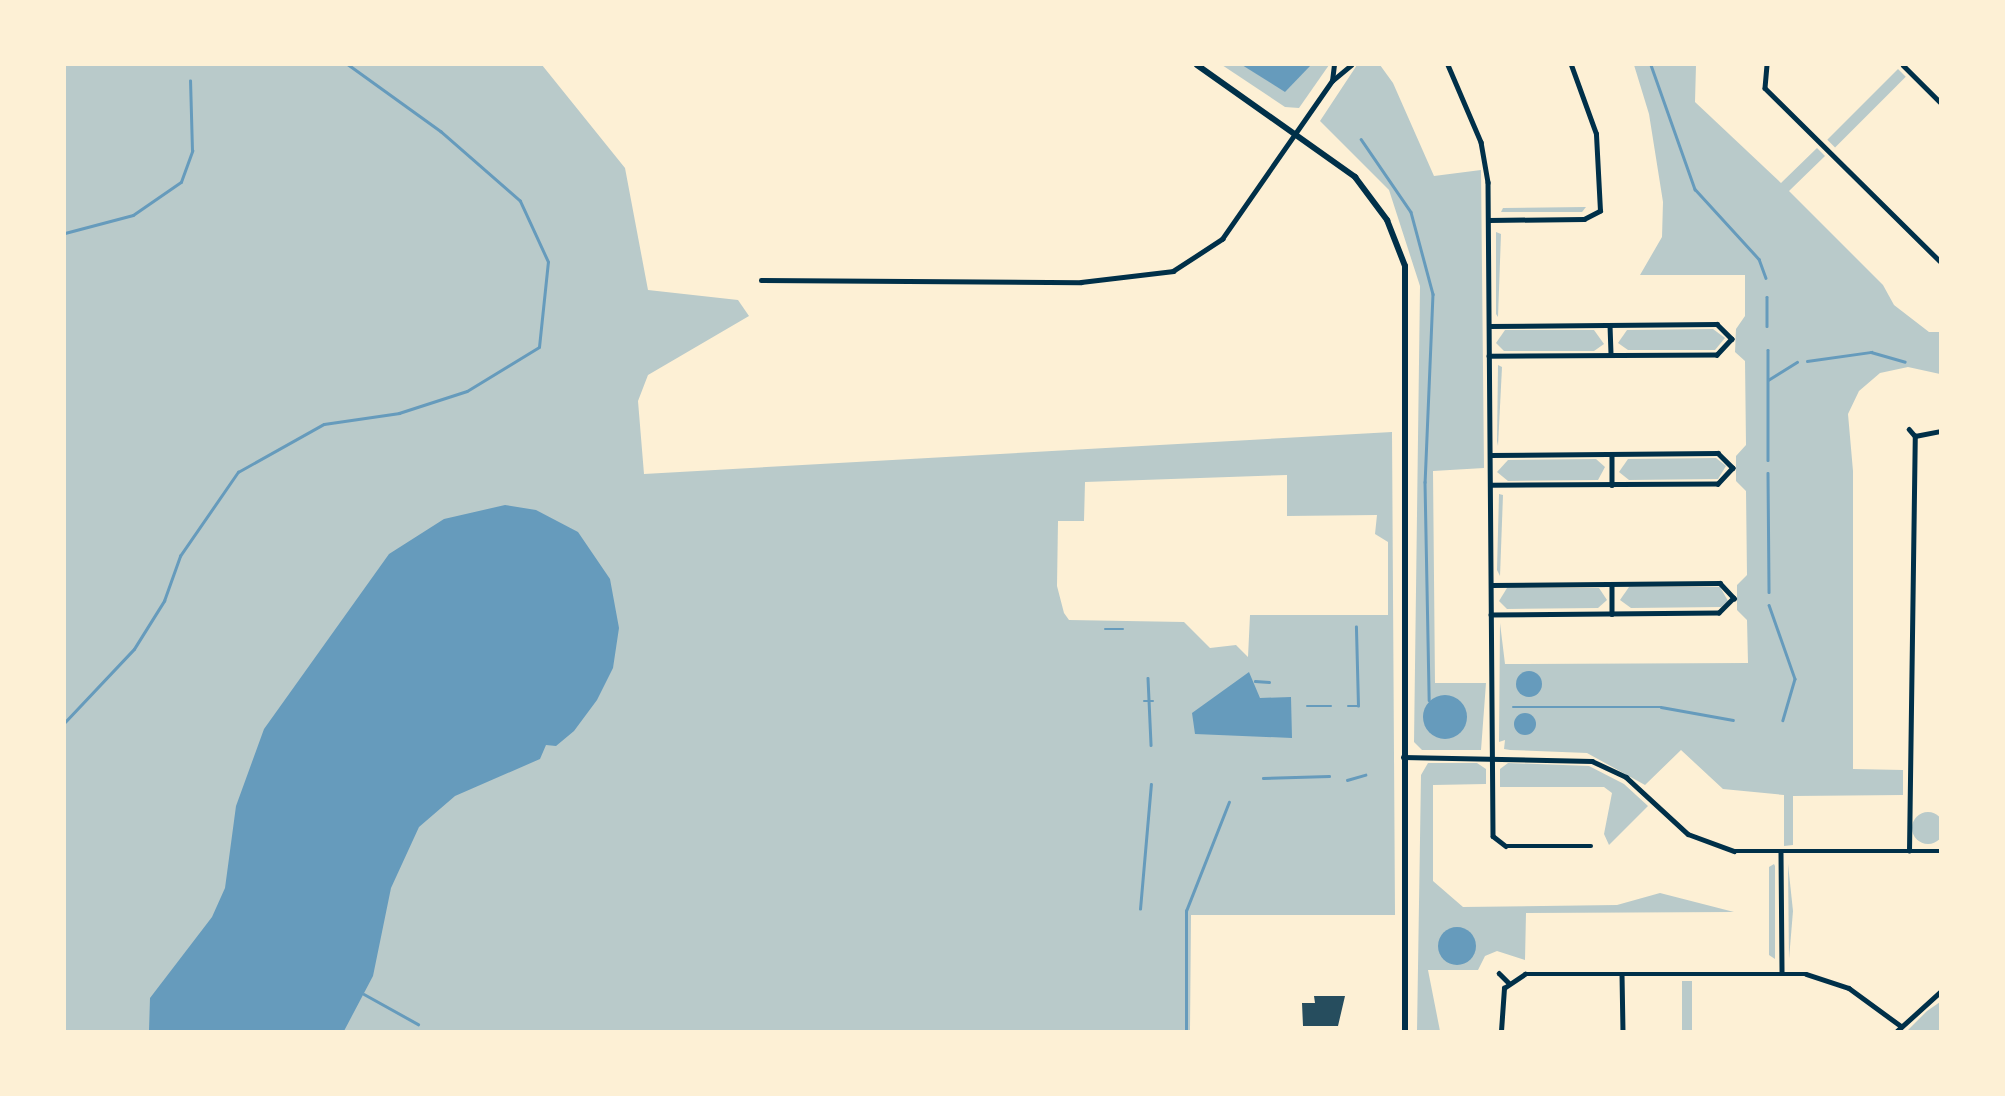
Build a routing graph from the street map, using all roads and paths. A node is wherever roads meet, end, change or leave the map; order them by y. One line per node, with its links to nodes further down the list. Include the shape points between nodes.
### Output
1 (1197, 65): 12 (main road)
2 (1334, 65): 10 (street)
3 (1351, 65): 10 (street)
4 (1448, 65): 14 (street, via 1483,149)
5 (1572, 65): 13 (street, via 1598,144)
6 (1767, 65): 9 (street)
7 (1903, 65): 11 (street)
8 (1752, 77): 9 (street)
9 (1762, 77): 16 (street, via 1765,88)
10 (1332, 81): 12 (street)
11 (1940, 102)
12 (1298, 134): 17 (street, via 1216,245 1160,275 1055,282); 33 (main road, via 1372,195 1394,234 1407,279)
13 (1597, 215): 14 (street); 15 (street)
14 (1489, 220): 19 (street)
15 (1603, 221)
16 (1940, 261)
17 (761, 279)
18 (1610, 325): 19 (street); 20 (street); 20 (street, via 1717,324 1732,339 1720,354)
19 (1489, 326): 21 (street)
20 (1611, 355): 21 (street)
21 (1489, 356): 26 (street)
22 (1909, 429): 24 (street)
23 (1940, 431): 24 (street)
24 (1915, 436): 37 (street)
25 (1612, 454): 26 (street); 28 (street); 28 (street, via 1718,453 1733,468 1721,483)
26 (1490, 455): 27 (street)
27 (1490, 485): 28 (street); 29 (street)
28 (1612, 485)
29 (1491, 584): 30 (street); 32 (street)
30 (1612, 584): 31 (street); 31 (street, via 1720,583 1734,598 1719,613)
31 (1612, 614): 32 (street)
32 (1491, 615): 34 (street)
33 (1403, 757): 34 (street); 45 (main road)
34 (1493, 757): 35 (street, via 1495,840 1506,846); 38 (street, via 1592,761 1626,777 1705,844)
35 (1591, 846)
36 (1940, 851): 37 (street)
37 (1909, 852): 38 (street)
38 (1781, 853): 39 (street)
39 (1782, 972): 41 (street); 44 (street, via 1849,988)
40 (1499, 973): 42 (street)
41 (1622, 974): 42 (street, via 1525,974); 47 (street)
42 (1508, 982): 46 (street, via 1501,998)
43 (1940, 992): 44 (street)
44 (1899, 1029)
45 (1405, 1031)
46 (1501, 1031)
47 (1622, 1031)

